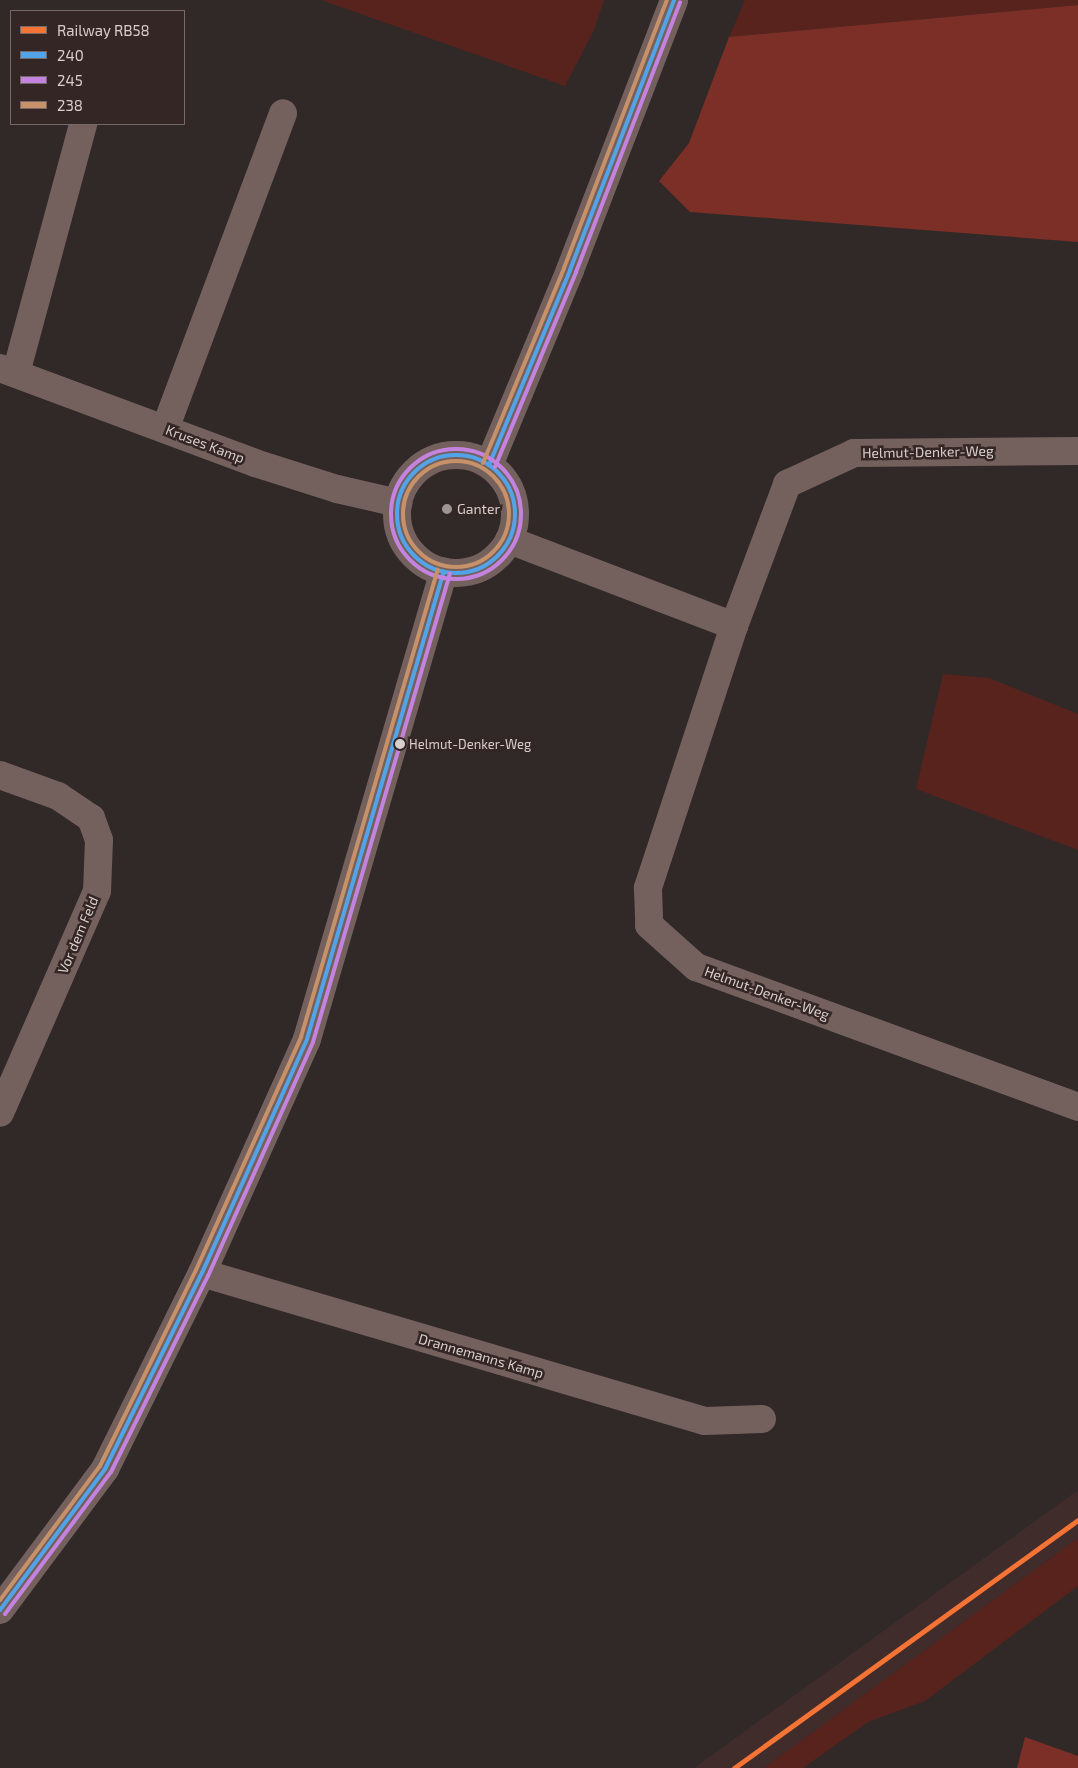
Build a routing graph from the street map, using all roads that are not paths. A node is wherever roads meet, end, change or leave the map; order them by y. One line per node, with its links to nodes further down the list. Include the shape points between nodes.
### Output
1 (674, 0): 7 (street, via 566,279)
2 (283, 113): 5 (street)
3 (83, 125): 4 (street, Kruses Kamp)
4 (8, 370): 5 (street, Kruses Kamp)
5 (165, 430): 8 (street, Kruses Kamp, via 337,489)
6 (1078, 451): 11 (street, Helmut-Denker-Weg, via 854,452 787,484)
7 (489, 465): 8 (street, via 464,455 439,457 414,472); 9 (street, via 502,476 514,503 514,522)
8 (398, 503): 10 (street, via 397,521 408,550 416,558)
9 (509, 540): 10 (street, via 486,565 468,572); 11 (street)
10 (444, 572): 15 (street, via 307,1039)
11 (734, 626): 13 (street, Helmut-Denker-Weg, via 648,888 649,925 696,967)
12 (0, 774): 14 (street, Vor dem Feld, via 58,796 91,818 99,840 97,891)
13 (1078, 1107)
14 (0, 1112)
15 (202, 1273): 16 (street, Drannemanns Kamp, via 705,1421); 17 (street, via 105,1469)
16 (762, 1419)
17 (0, 1610)

